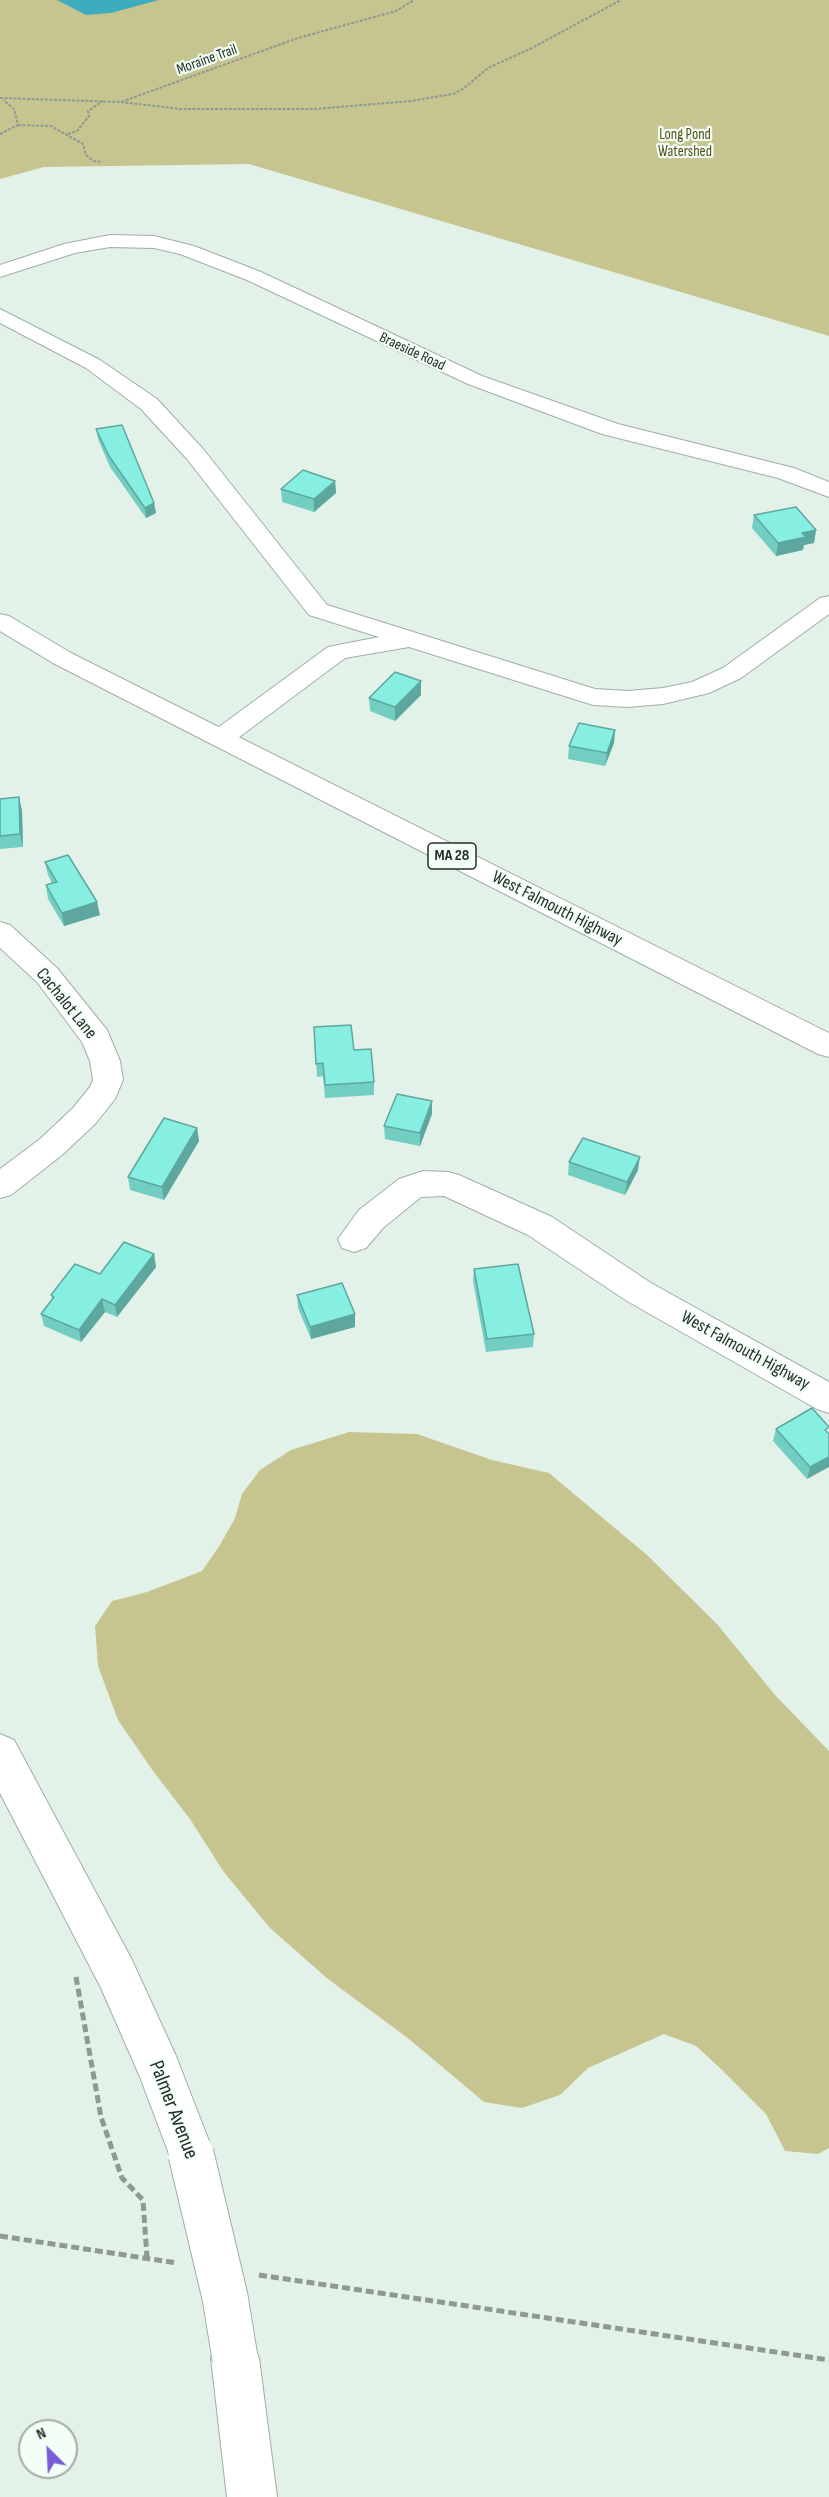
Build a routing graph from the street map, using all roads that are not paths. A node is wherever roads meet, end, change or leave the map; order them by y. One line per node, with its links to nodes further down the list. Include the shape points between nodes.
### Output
1 (0, 271): 3 (main road, Braeside Road, via 72,248 110,241 154,242 187,250 254,276 475,380 610,429 786,473)
2 (0, 315): 5 (main road, via 93,364 150,404 195,454)
3 (829, 490)
4 (829, 603): 8 (main road, via 732,673 700,688 628,699 593,697)
5 (318, 610): 8 (main road); 9 (main road)
6 (0, 621): 10 (main road, MA 28)
7 (0, 631): 10 (main road, MA 28)
8 (409, 639): 9 (main road)
9 (337, 652): 11 (main road)
10 (62, 658): 11 (main road, MA 28)
11 (221, 738): 13 (main road, West Falmouth Highway / MA 28)
12 (0, 932): 14 (main road, Cachalot Lane, via 47,975 96,1038 108,1080 84,1116)
13 (829, 1046)
14 (0, 1186)
15 (354, 1239): 16 (main road, West Falmouth Highway, via 371,1219 410,1188 423,1183 448,1184 540,1226 639,1292)
16 (829, 1399)
17 (0, 1754): 18 (main road, Palmer Avenue, bridge, via 116,1973 191,2154 225,2297)
18 (252, 2497)

